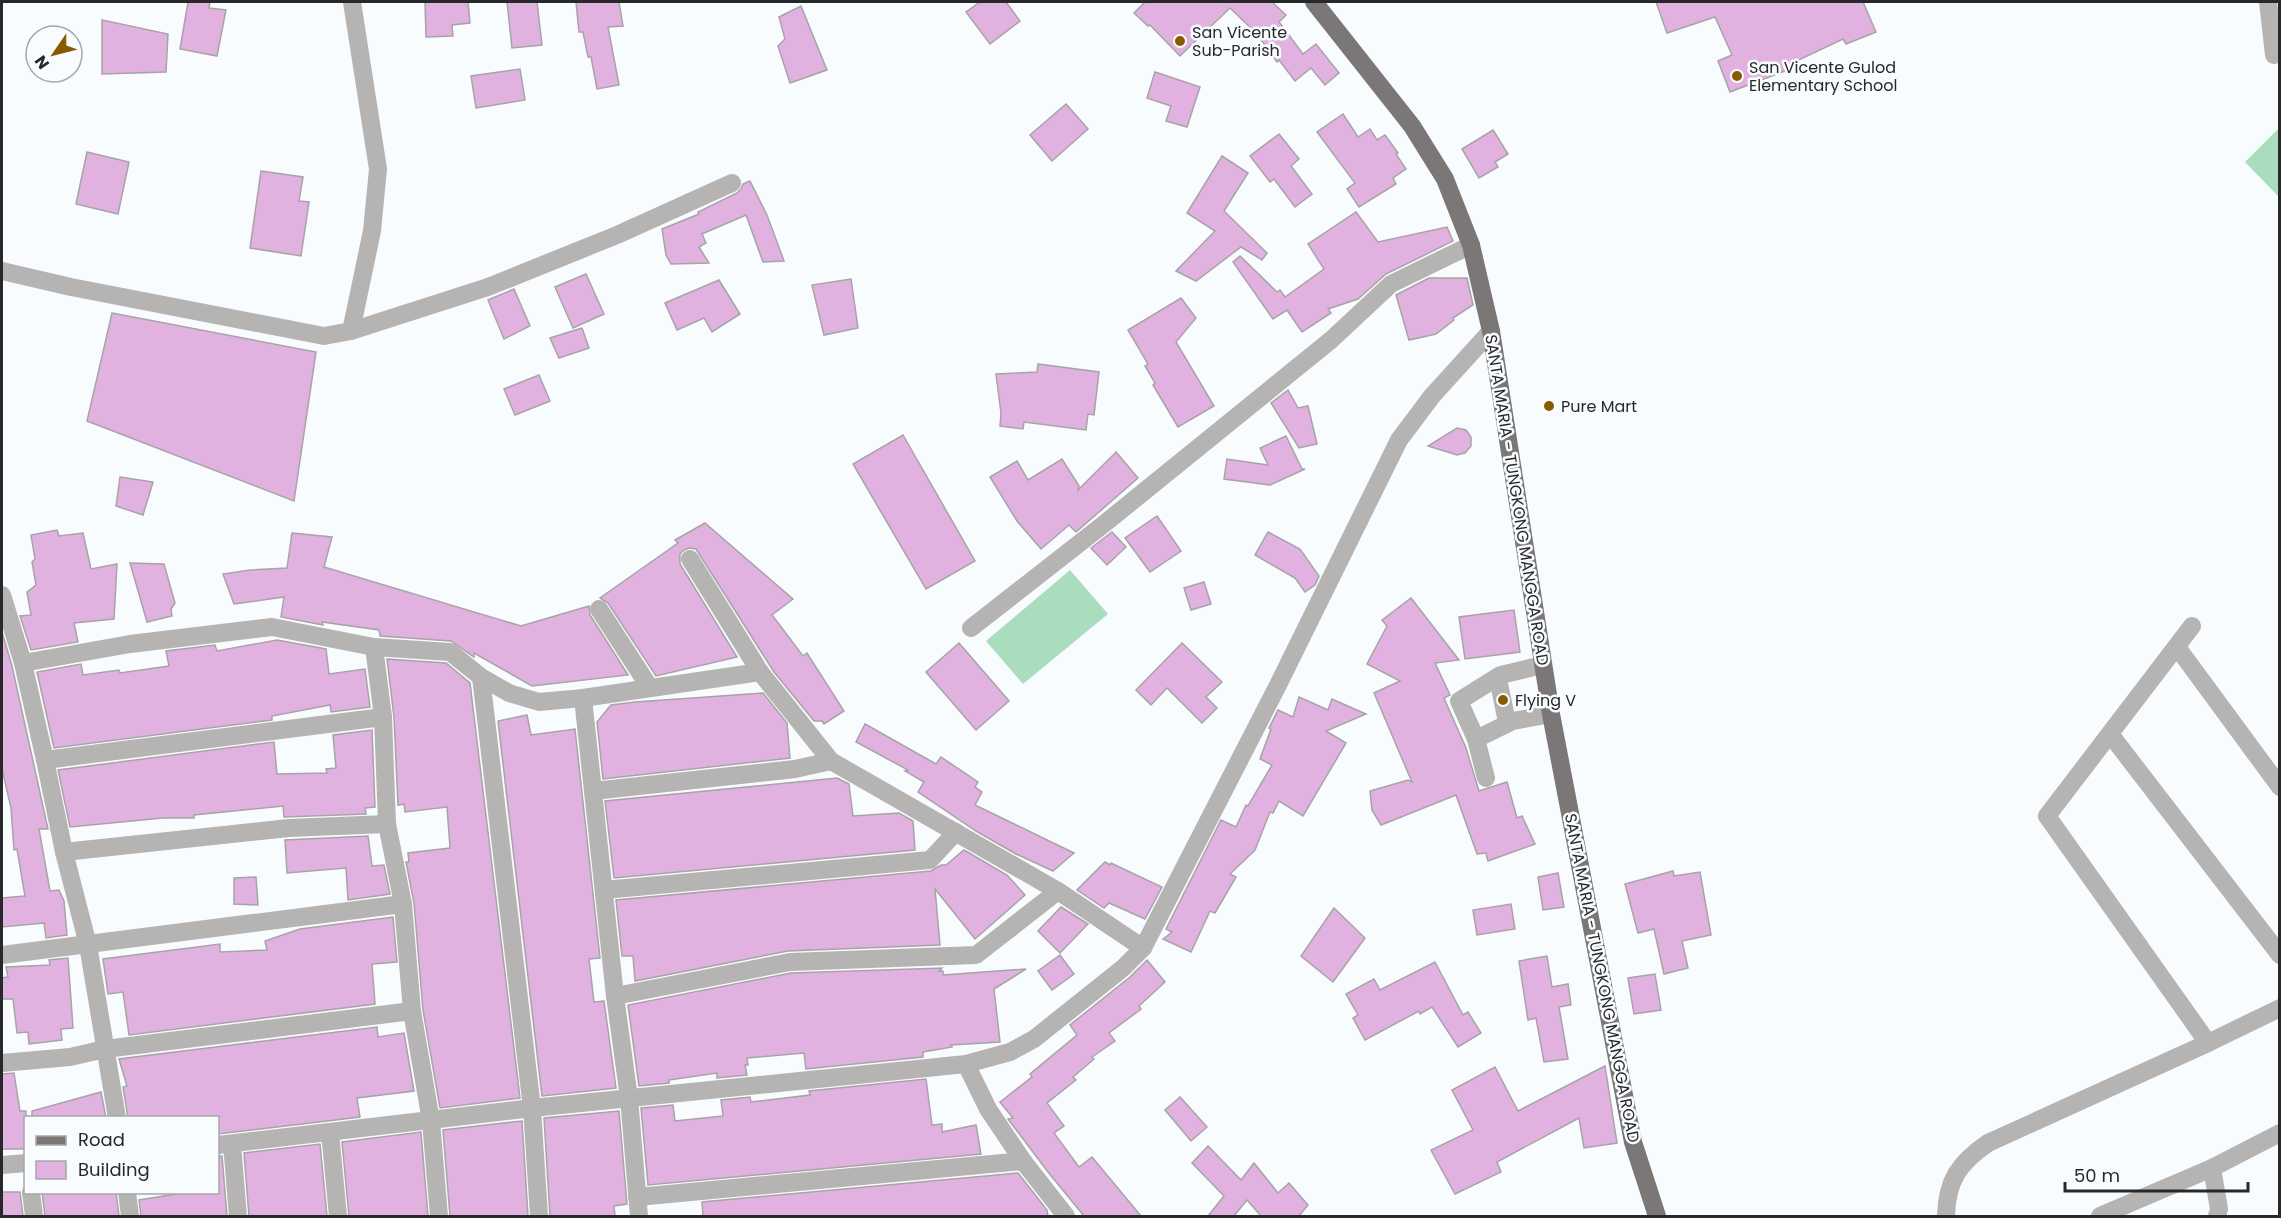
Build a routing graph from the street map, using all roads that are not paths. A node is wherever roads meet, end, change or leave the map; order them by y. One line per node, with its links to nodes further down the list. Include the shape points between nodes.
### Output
1 (352, 2): 8 (street, via 378,169 372,231)
2 (2268, 2): 4 (street)
3 (1320, 3): 6 (main road, SANTA MARIA - TUNGKONG MANGGA ROAD, via 1412,126 1445,179)
4 (2274, 55)
5 (732, 183): 8 (street, via 488,287)
6 (1471, 245): 9 (main road, SANTA MARIA - TUNGKONG MANGGA ROAD); 14 (street, via 1391,284 1331,340)
7 (2, 271): 8 (street, via 324,336)
8 (351, 331)
9 (1491, 331): 18 (main road, SANTA MARIA - TUNGKONG MANGGA ROAD); 41 (street, via 1432,396 1399,440)
10 (690, 559): 19 (street)
11 (2, 596): 17 (street)
12 (599, 609): 22 (street)
13 (2192, 627): 16 (street)
14 (970, 628)
15 (374, 647): 17 (street, via 272,627 130,644); 21 (street, via 450,652); 25 (street)
16 (2177, 647): 27 (street); 32 (street)
17 (23, 663): 29 (street)
18 (1542, 665): 20 (street); 24 (main road, SANTA MARIA - TUNGKONG MANGGA ROAD)
19 (760, 672): 22 (street); 30 (street)
20 (1499, 676): 26 (street); 28 (street, via 1459,701)
21 (481, 677): 23 (street, via 509,693 539,702); 52 (street)
22 (651, 688): 23 (street)
23 (583, 698): 33 (street)
24 (1551, 714): 26 (street); 73 (main road, SANTA MARIA - TUNGKONG MANGGA ROAD, via 1633,1142)
25 (383, 717): 29 (street); 34 (street)
26 (1509, 723): 28 (street)
27 (2110, 734): 43 (street); 47 (street, via 2047,816)
28 (1476, 739): 31 (street)
29 (45, 760): 36 (street)
30 (831, 761): 33 (street, via 795,769); 35 (street)
31 (1486, 778)
32 (2280, 787)
33 (593, 791): 37 (street)
34 (387, 824): 36 (street, via 289,828); 39 (street)
35 (956, 832): 37 (street, via 930,860); 38 (street)
36 (64, 852): 40 (street)
37 (604, 890): 44 (street)
38 (1058, 891): 41 (street); 44 (street, via 976,954 790,962)
39 (404, 904): 40 (street); 46 (street)
40 (88, 945): 42 (street); 48 (street)
41 (1143, 948): 50 (street, via 1034,1039 1010,1052)
42 (2, 955)
43 (2280, 955)
44 (615, 996): 51 (street)
45 (2280, 1008): 47 (street)
46 (412, 1011): 48 (street); 54 (street)
47 (2208, 1043): 74 (street, via 1988,1143 1970,1156 1954,1177)
48 (105, 1049): 49 (street, via 70,1057); 53 (street)
49 (2, 1063)
50 (966, 1064): 51 (street); 58 (street, via 988,1109)
51 (628, 1098): 52 (street); 64 (street)
52 (532, 1108): 54 (street); 70 (street)
53 (117, 1116)
54 (431, 1121): 55 (street); 69 (street)
55 (330, 1132): 57 (street); 68 (street)
56 (2280, 1133): 61 (street)
57 (225, 1144): 67 (street)
58 (1023, 1161): 64 (street); 72 (street)
59 (24, 1163): 60 (street)
60 (2, 1165)
61 (2212, 1168): 75 (street); 76 (street)
62 (31, 1194): 65 (street)
63 (127, 1194): 66 (street)
64 (637, 1197): 71 (street)
65 (34, 1216)
66 (130, 1216)
67 (238, 1216)
68 (338, 1216)
69 (439, 1216)
70 (539, 1216)
71 (639, 1216)
72 (1066, 1216)
73 (1657, 1216)
74 (1946, 1216)
75 (2100, 1216)
76 (2217, 1216)

